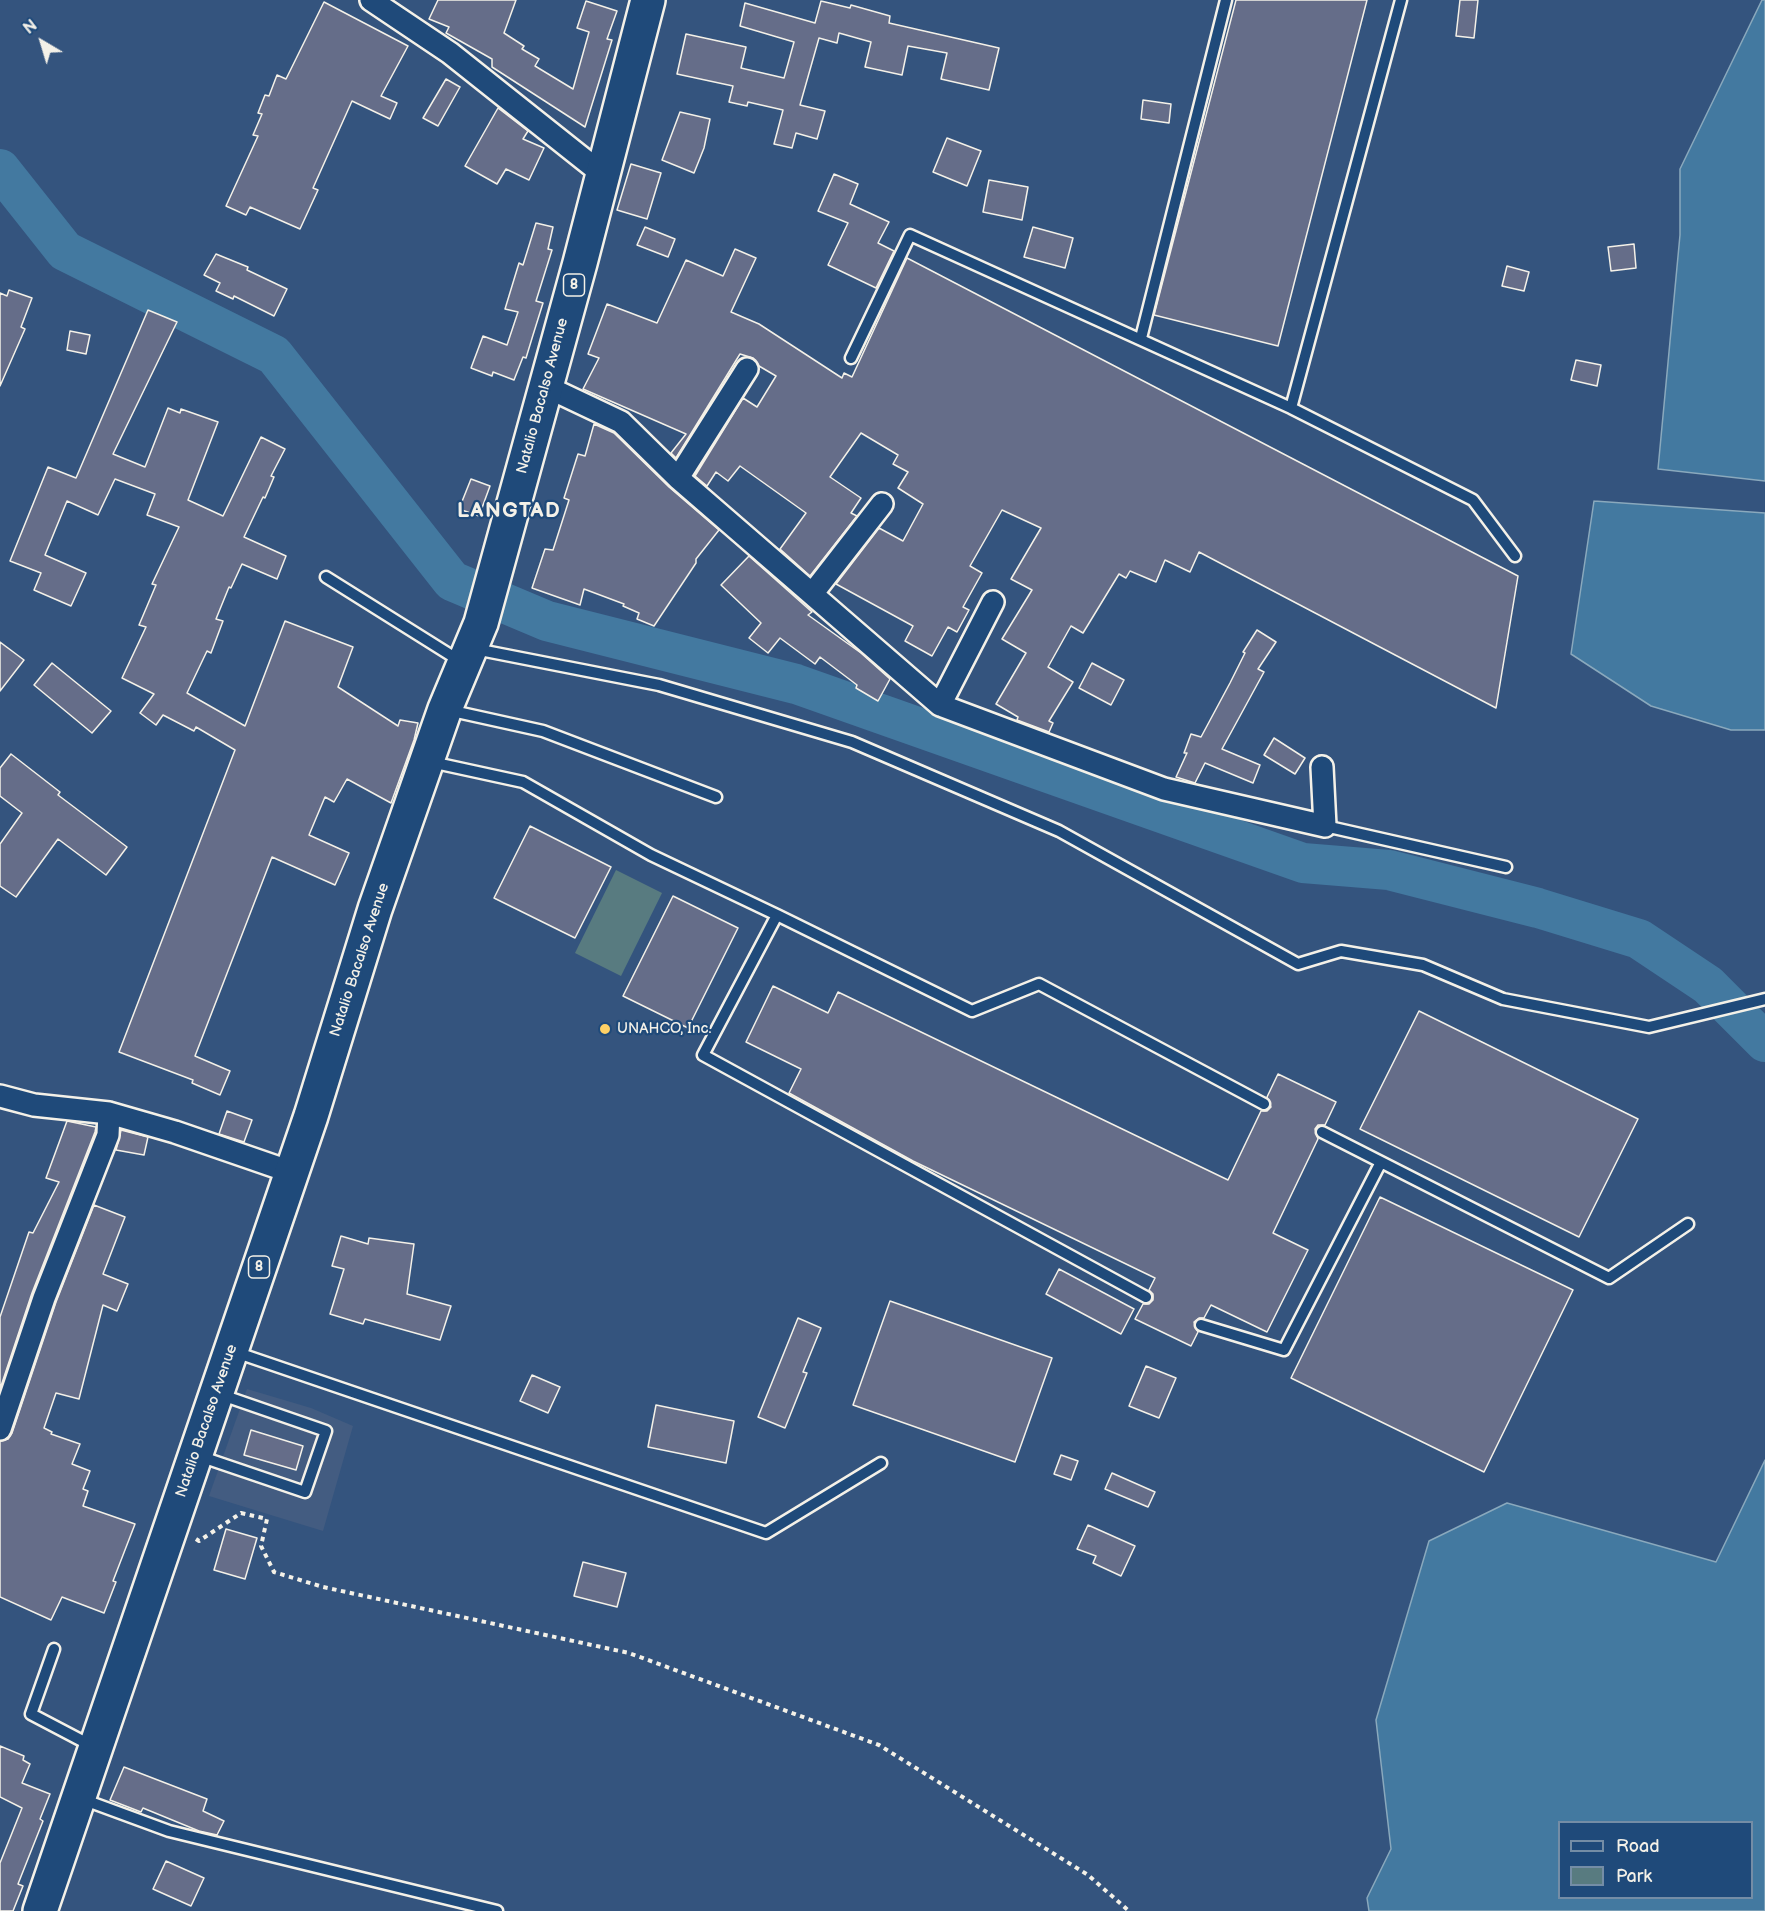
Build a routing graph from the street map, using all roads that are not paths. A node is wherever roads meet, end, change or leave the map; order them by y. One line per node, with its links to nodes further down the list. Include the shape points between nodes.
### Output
1 (371, 0): 5 (street, via 450,53)
2 (648, 0): 5 (highway, Natalio Bacalso Avenue / 8)
3 (1226, 0): 6 (lane)
4 (1401, 0): 10 (lane)
5 (601, 173): 9 (highway, Natalio Bacalso Avenue / 8)
6 (1142, 338): 7 (lane, via 910,235); 10 (lane)
7 (851, 358)
8 (747, 369): 11 (street)
9 (545, 386): 11 (street, via 621,422); 17 (highway, Natalio Bacalso Avenue / 8, via 497,570)
10 (1291, 408): 13 (lane, via 1473,500)
11 (678, 478): 15 (street)
12 (882, 504): 15 (street)
13 (1515, 556)
14 (326, 577): 17 (lane)
15 (812, 594): 18 (street)
16 (993, 602): 18 (street)
17 (471, 645): 19 (highway, Natalio Bacalso Avenue / 8); 26 (lane, via 659,685 852,742 1059,831 1298,964 1341,951 1423,965 1503,999 1649,1027)
18 (940, 705): 23 (street, via 1164,789)
19 (445, 709): 20 (highway, Natalio Bacalso Avenue / 8); 22 (lane, via 543,731)
20 (427, 761): 25 (lane, via 523,782 651,855); 32 (highway, Natalio Bacalso Avenue / 8)
21 (1322, 767): 23 (street)
22 (716, 797)
23 (1325, 826): 24 (lane)
24 (1506, 867)
25 (777, 915): 28 (lane, via 972,1011 1039,984); 34 (lane, via 703,1055)
26 (1760, 1000)
27 (0, 1096): 29 (street, via 34,1105)
28 (1264, 1104)
29 (109, 1113): 32 (street); 38 (street, via 108,1135 44,1298)
30 (1322, 1132): 31 (lane)
31 (1380, 1164): 33 (lane, via 1609,1278); 35 (lane, via 1284,1350)
32 (291, 1172): 36 (highway, Natalio Bacalso Avenue / 8)
33 (1688, 1224)
34 (1146, 1297)
35 (1201, 1325)
36 (231, 1350): 37 (highway, Natalio Bacalso Avenue / 8); 40 (lane, via 766,1533)
37 (216, 1393): 39 (highway, Natalio Bacalso Avenue / 8); 39 (lane, via 326,1431 323,1441 305,1492)
38 (0, 1429)
39 (195, 1454): 42 (highway, Natalio Bacalso Avenue / 8)
40 (881, 1463)
41 (54, 1649): 42 (lane, via 31,1714)
42 (95, 1748): 43 (highway, Natalio Bacalso Avenue / 8)
43 (79, 1798): 44 (highway, Natalio Bacalso Avenue / 8); 45 (lane, via 170,1831)
44 (40, 1911)
45 (498, 1911)

